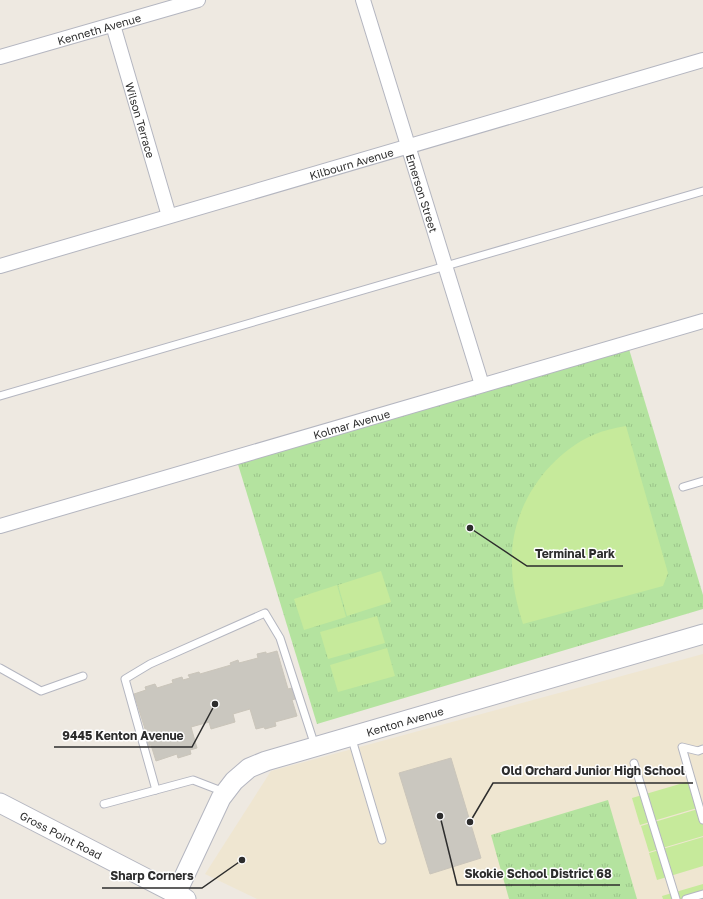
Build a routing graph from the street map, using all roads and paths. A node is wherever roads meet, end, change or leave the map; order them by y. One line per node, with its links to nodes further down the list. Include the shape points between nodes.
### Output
1 (198, 0): 3 (street, Kenneth Avenue)
2 (363, 0): 6 (street, Emerson Street)
3 (113, 25): 4 (street, Kenneth Avenue); 8 (street, Wilson Terrace)
4 (0, 58)
5 (703, 60): 6 (street, Kilbourn Avenue)
6 (408, 146): 8 (street, Kilbourn Avenue); 10 (street, Emerson Street)
7 (703, 191): 10 (lane)
8 (169, 216): 9 (street, Kilbourn Avenue)
9 (0, 266)
10 (446, 266): 12 (street, Emerson Street); 13 (lane)
11 (703, 321): 12 (street, Kolmar Avenue)
12 (482, 385): 16 (street, Kolmar Avenue)
13 (0, 396)
14 (703, 481): 15 (lane)
15 (683, 487)
16 (0, 526)
17 (703, 634): 20 (main road, Kenton Avenue)
18 (0, 668): 19 (lane, via 41,691)
19 (82, 676)
20 (351, 736): 21 (main road, Kenton Avenue); 29 (lane)
21 (316, 746): 24 (lane, via 280,638 265,613 150,664 125,679); 25 (main road, Kenton Avenue, via 249,768)
22 (703, 749): 28 (lane, via 698,751 682,747)
23 (634, 763): 32 (lane)
24 (156, 790): 25 (lane, via 192,780); 27 (lane)
25 (225, 793): 31 (main road, Kenton Avenue)
26 (0, 803): 31 (main road, Gross Point Road)
27 (104, 804)
28 (703, 820)
29 (382, 840)
30 (703, 894): 33 (lane)
31 (179, 897)
32 (676, 899)
33 (686, 899)

